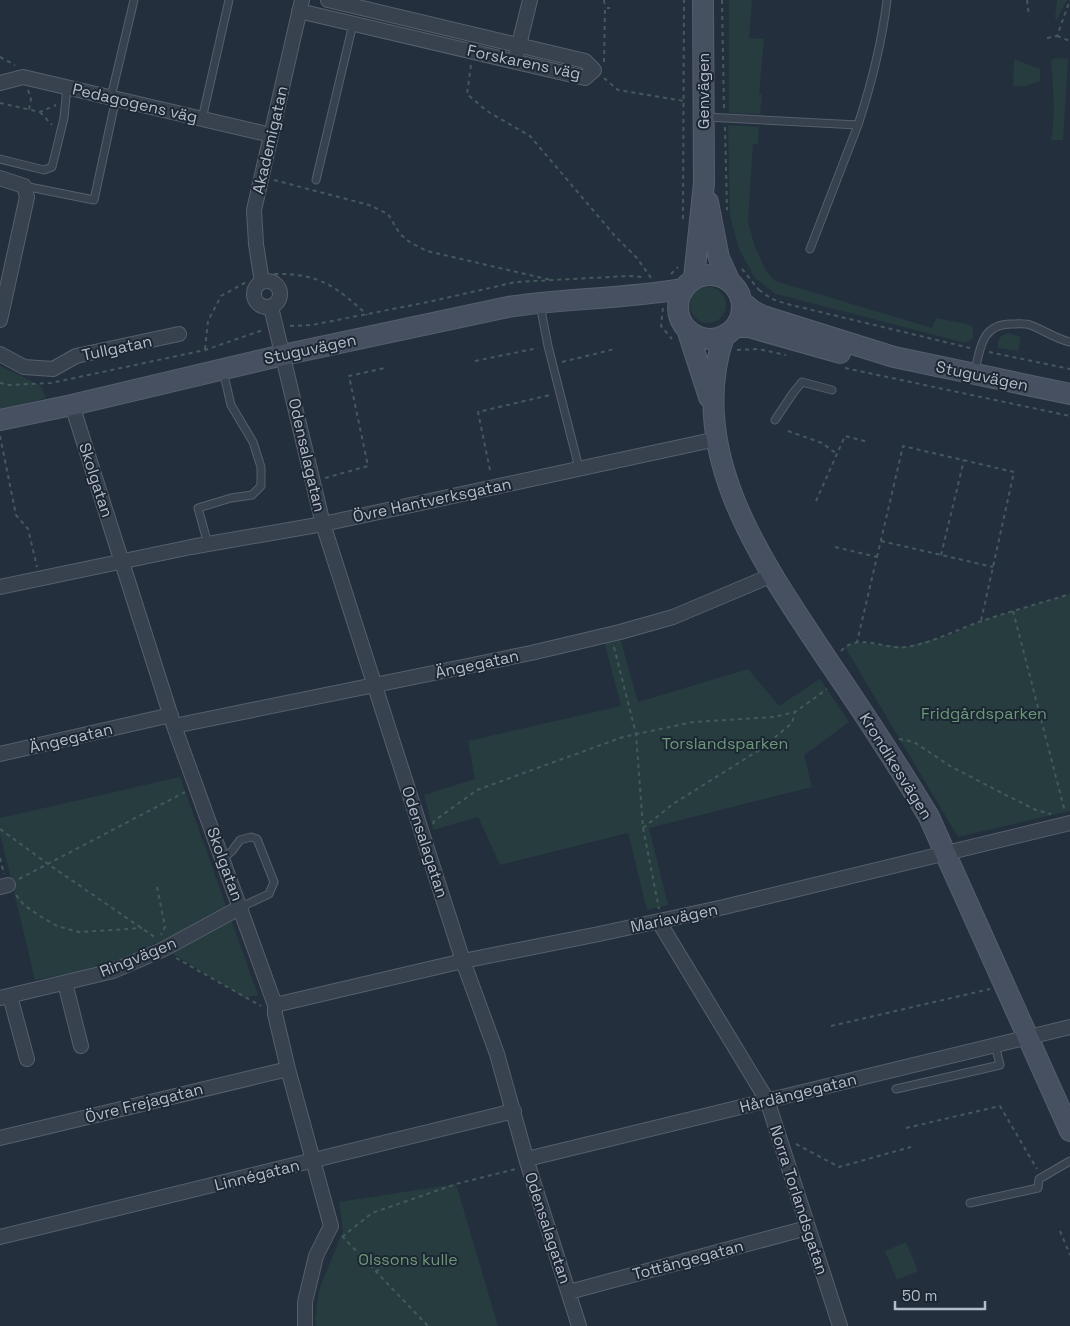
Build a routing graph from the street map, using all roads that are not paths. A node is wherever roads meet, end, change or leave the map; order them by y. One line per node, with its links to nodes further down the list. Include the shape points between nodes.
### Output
1 (134, 0): 15 (lane)
2 (229, 0): 17 (lane)
3 (328, 0): 8 (street, Forskarens väg)
4 (530, 0): 11 (street)
5 (702, 0): 16 (street, Genvägen)
6 (887, 0): 18 (lane)
7 (301, 6): 9 (street, Forskarens väg); 19 (street, Akademigatan)
8 (374, 11): 10 (street); 11 (street, Forskarens väg)
9 (354, 24): 10 (street, Forskarens väg); 22 (lane)
10 (370, 28): 12 (street, Forskarens väg)
11 (519, 45): 12 (street); 12 (street, Forskarens väg, via 585,61 599,70 584,78)
12 (516, 62)
13 (0, 83): 14 (street, Pedagogens väg, via 24,77)
14 (67, 93): 15 (street, Pedagogens väg); 20 (lane, via 52,167 44,170)
15 (114, 98): 17 (street, Pedagogens väg); 24 (lane, via 94,200)
16 (703, 117): 18 (lane); 23 (street, Genvägen)
17 (202, 118): 19 (street, Pedagogens väg)
18 (858, 125): 25 (lane)
19 (271, 135): 27 (street, Akademigatan, via 254,210)
20 (0, 159)
21 (0, 178): 24 (street)
22 (316, 180)
23 (704, 183): 26 (street, Genvägen, via 719,258); 28 (street, Genvägen)
24 (24, 186): 32 (street, via 27,197)
25 (810, 249)
26 (733, 272): 28 (street, via 706,274); 33 (street)
27 (262, 282): 31 (street, via 254,292 256,301 262,307); 31 (street, via 271,281 280,290 278,302)
28 (681, 282): 29 (street, Stuguvägen); 34 (street, via 677,302)
29 (624, 297): 30 (street, Stuguvägen); 34 (street, Stuguvägen)
30 (539, 302): 38 (street, Stuguvägen); 48 (lane)
31 (271, 307): 38 (street, Odensalagatan)
32 (0, 320)
33 (741, 321): 34 (street, via 712,340 699,338); 40 (street, Stuguvägen, via 828,351 894,357); 44 (street, Krondikesvägen, via 716,364)
34 (683, 323): 44 (street, Krondikesvägen)
35 (179, 334): 37 (street, Tullgatan, via 76,356 53,369 24,367)
36 (1070, 342): 40 (lane, via 1029,324 1000,324 988,331)
37 (0, 354)
38 (283, 354): 39 (street, Stuguvägen); 49 (street, Odensalagatan)
39 (222, 368): 43 (street, Stuguvägen); 50 (lane, via 231,405 253,442 261,467 261,486 252,495 198,508)
40 (974, 374): 42 (street, Stuguvägen)
41 (832, 390): 46 (lane, via 802,382)
42 (1070, 394)
43 (72, 405): 45 (street, Stuguvägen); 51 (street, Skolgatan)
44 (713, 409): 47 (street, Krondikesvägen)
45 (0, 420)
46 (775, 420)
47 (717, 439): 48 (street, Övre Hantverksgatan); 52 (street, Krondikesvägen, via 731,492 747,531)
48 (579, 468): 49 (street, Övre Hantverksgatan)
49 (323, 524): 50 (street, Övre Hantverksgatan); 54 (street, Odensalagatan)
50 (208, 544): 51 (street, Övre Hantverksgatan)
51 (123, 563): 53 (street, Övre Hantverksgatan); 55 (street, Skolgatan)
52 (772, 574): 54 (street, Ängegatan, via 673,617 531,653); 58 (street, Krondikesvägen, via 900,768 929,817)
53 (0, 587)
54 (374, 684): 55 (street, Ängegatan); 62 (street, Odensalagatan)
55 (173, 720): 56 (street, Ängegatan); 59 (street, Skolgatan)
56 (0, 754)
57 (1070, 823): 58 (street, Mariavägen)
58 (945, 854): 61 (street, Mariavägen); 67 (street, Krondikesvägen)
59 (223, 859): 60 (street, Skolgatan); 60 (lane, via 240,840 257,839 274,882 269,894)
60 (241, 907): 63 (street, Ringvägen, via 113,971); 65 (street, Skolgatan)
61 (660, 922): 62 (street, Mariavägen); 73 (street, Norra Torlandsgatan)
62 (463, 961): 65 (street, Mariavägen); 74 (street, Odensalagatan, via 491,1035)
63 (65, 983): 64 (street, Ringvägen); 69 (street)
64 (5, 997): 70 (street)
65 (275, 1009): 71 (street, Skolgatan)
66 (1070, 1027): 67 (street, Hårdängegatan)
67 (1027, 1037): 68 (street, Hårdängegatan); 75 (street, Krondikesvägen)
68 (995, 1045): 72 (lane, via 1000,1065); 73 (street, Hårdängegatan)
69 (80, 1046)
70 (27, 1060)
71 (288, 1068): 76 (street, Övre Frejagatan); 77 (street, Skolgatan)
72 (896, 1089)
73 (767, 1100): 78 (street, Hårdängegatan); 81 (street, Norra Torlandsgatan)
74 (514, 1111): 77 (street, Linnégatan); 78 (street, Odensalagatan)
75 (1070, 1131)
76 (0, 1138)
77 (315, 1161): 82 (street, Linnégatan); 84 (street, Skolgatan, via 332,1226 316,1256 305,1302)
78 (528, 1162): 83 (street, Odensalagatan)
79 (1070, 1162): 80 (lane, via 1039,1179 1038,1188)
80 (970, 1202)
81 (807, 1228): 83 (street, Tottängegatan); 86 (street, Norra Torlandsgatan)
82 (0, 1237)
83 (569, 1292): 85 (street, Odensalagatan)
84 (305, 1326)
85 (579, 1326)
86 (840, 1326)

